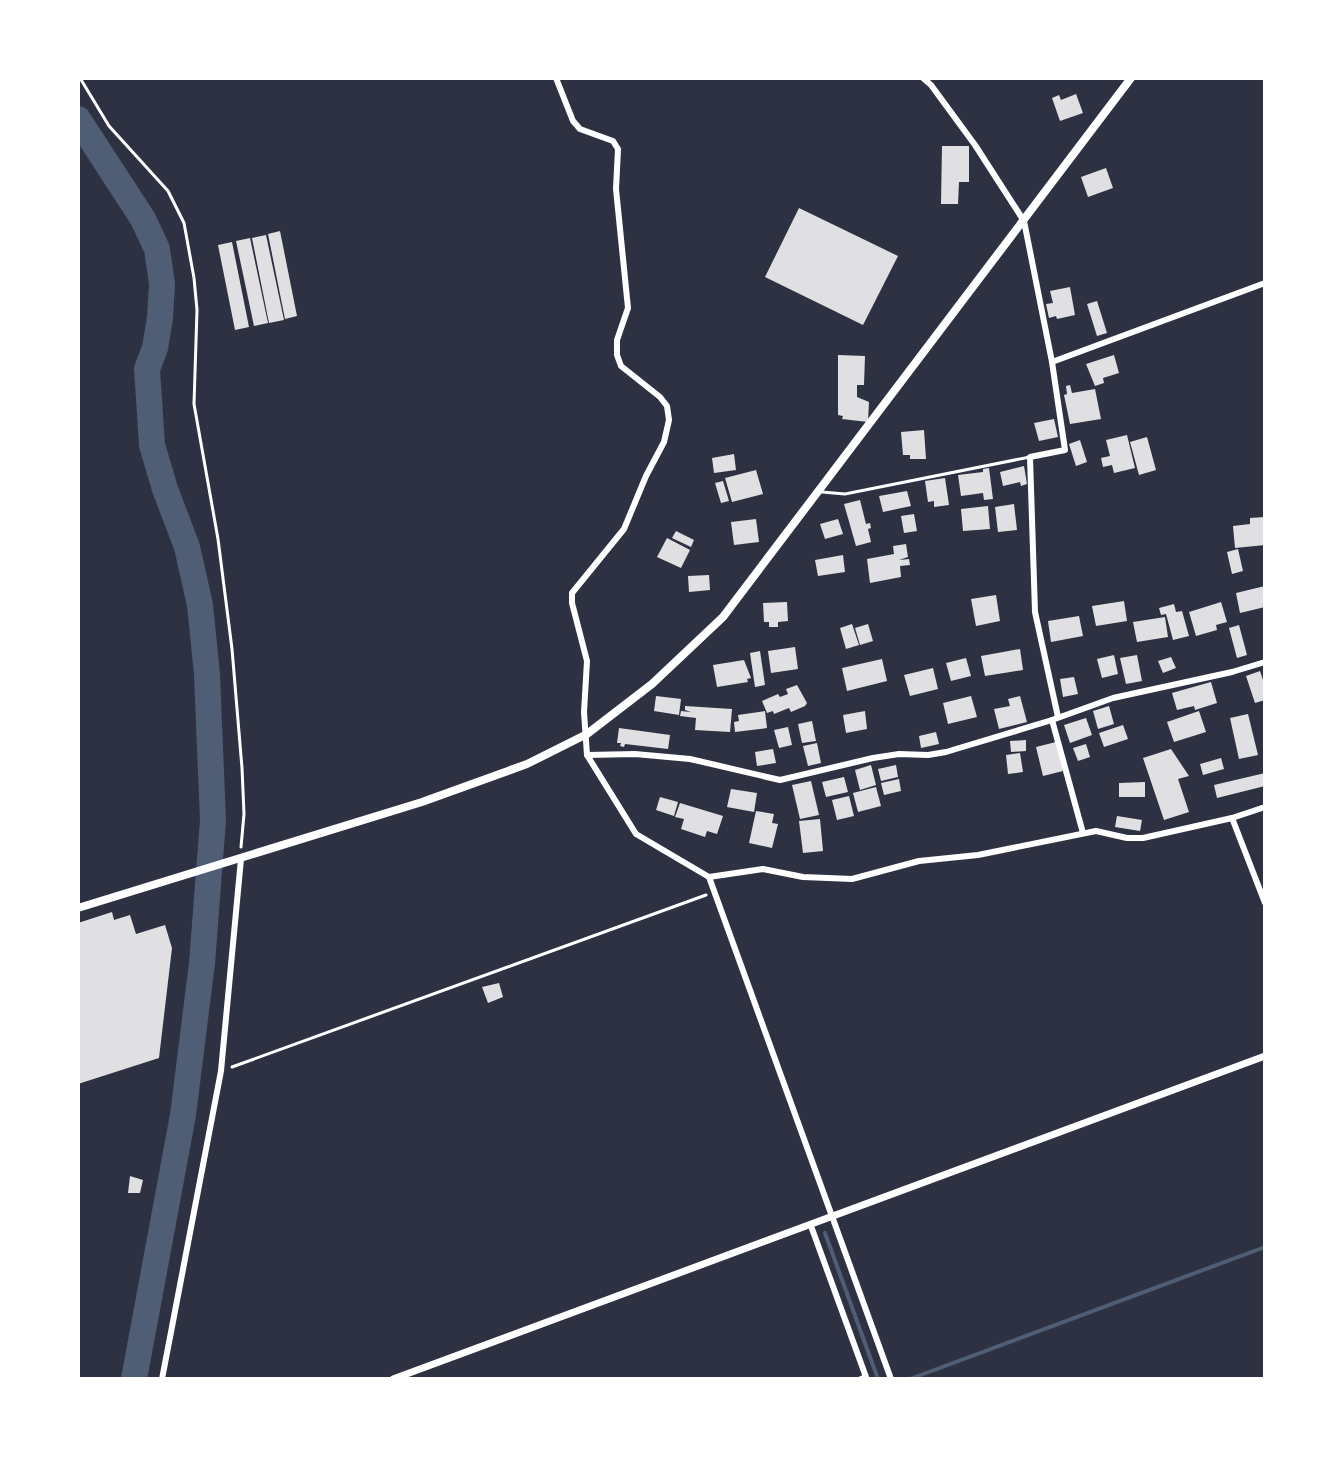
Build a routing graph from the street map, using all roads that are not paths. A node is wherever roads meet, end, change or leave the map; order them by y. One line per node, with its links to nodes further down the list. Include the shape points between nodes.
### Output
1 (556, 78): 11 (street, via 573,121 580,129 613,141 618,149 616,189 628,308 617,355 621,366 660,397 669,420 624,529 572,593 587,661)
2 (923, 78): 4 (street)
3 (1131, 78): 4 (main road)
4 (1024, 221): 6 (street); 8 (main road)
5 (1265, 283): 6 (street)
6 (1052, 362): 7 (street, via 1065,450)
7 (1030, 457): 8 (lane, via 845,494); 10 (street, via 1035,612)
8 (818, 492): 11 (main road, via 723,617 652,684)
9 (1265, 662): 10 (street, via 1113,698)
10 (1055, 719): 12 (street, via 946,752 873,758 780,780 690,759); 15 (street)
11 (587, 734): 12 (street); 16 (main road, via 467,786)
12 (587, 755): 17 (street, via 636,834)
13 (1265, 807): 14 (street)
14 (1232, 818): 15 (street, via 1143,838); 18 (street)
15 (1083, 833): 17 (street, via 978,855 919,861 852,879 763,869)
16 (237, 860): 19 (main road); 24 (street, via 221,1071)
17 (709, 877): 21 (street)
18 (1265, 903)
19 (78, 908)
20 (1265, 1056): 21 (street)
21 (832, 1218): 22 (street); 23 (street)
22 (811, 1226): 25 (street); 26 (street, via 866,1377)
23 (891, 1378)
24 (162, 1379)
25 (393, 1379)
26 (861, 1379)

